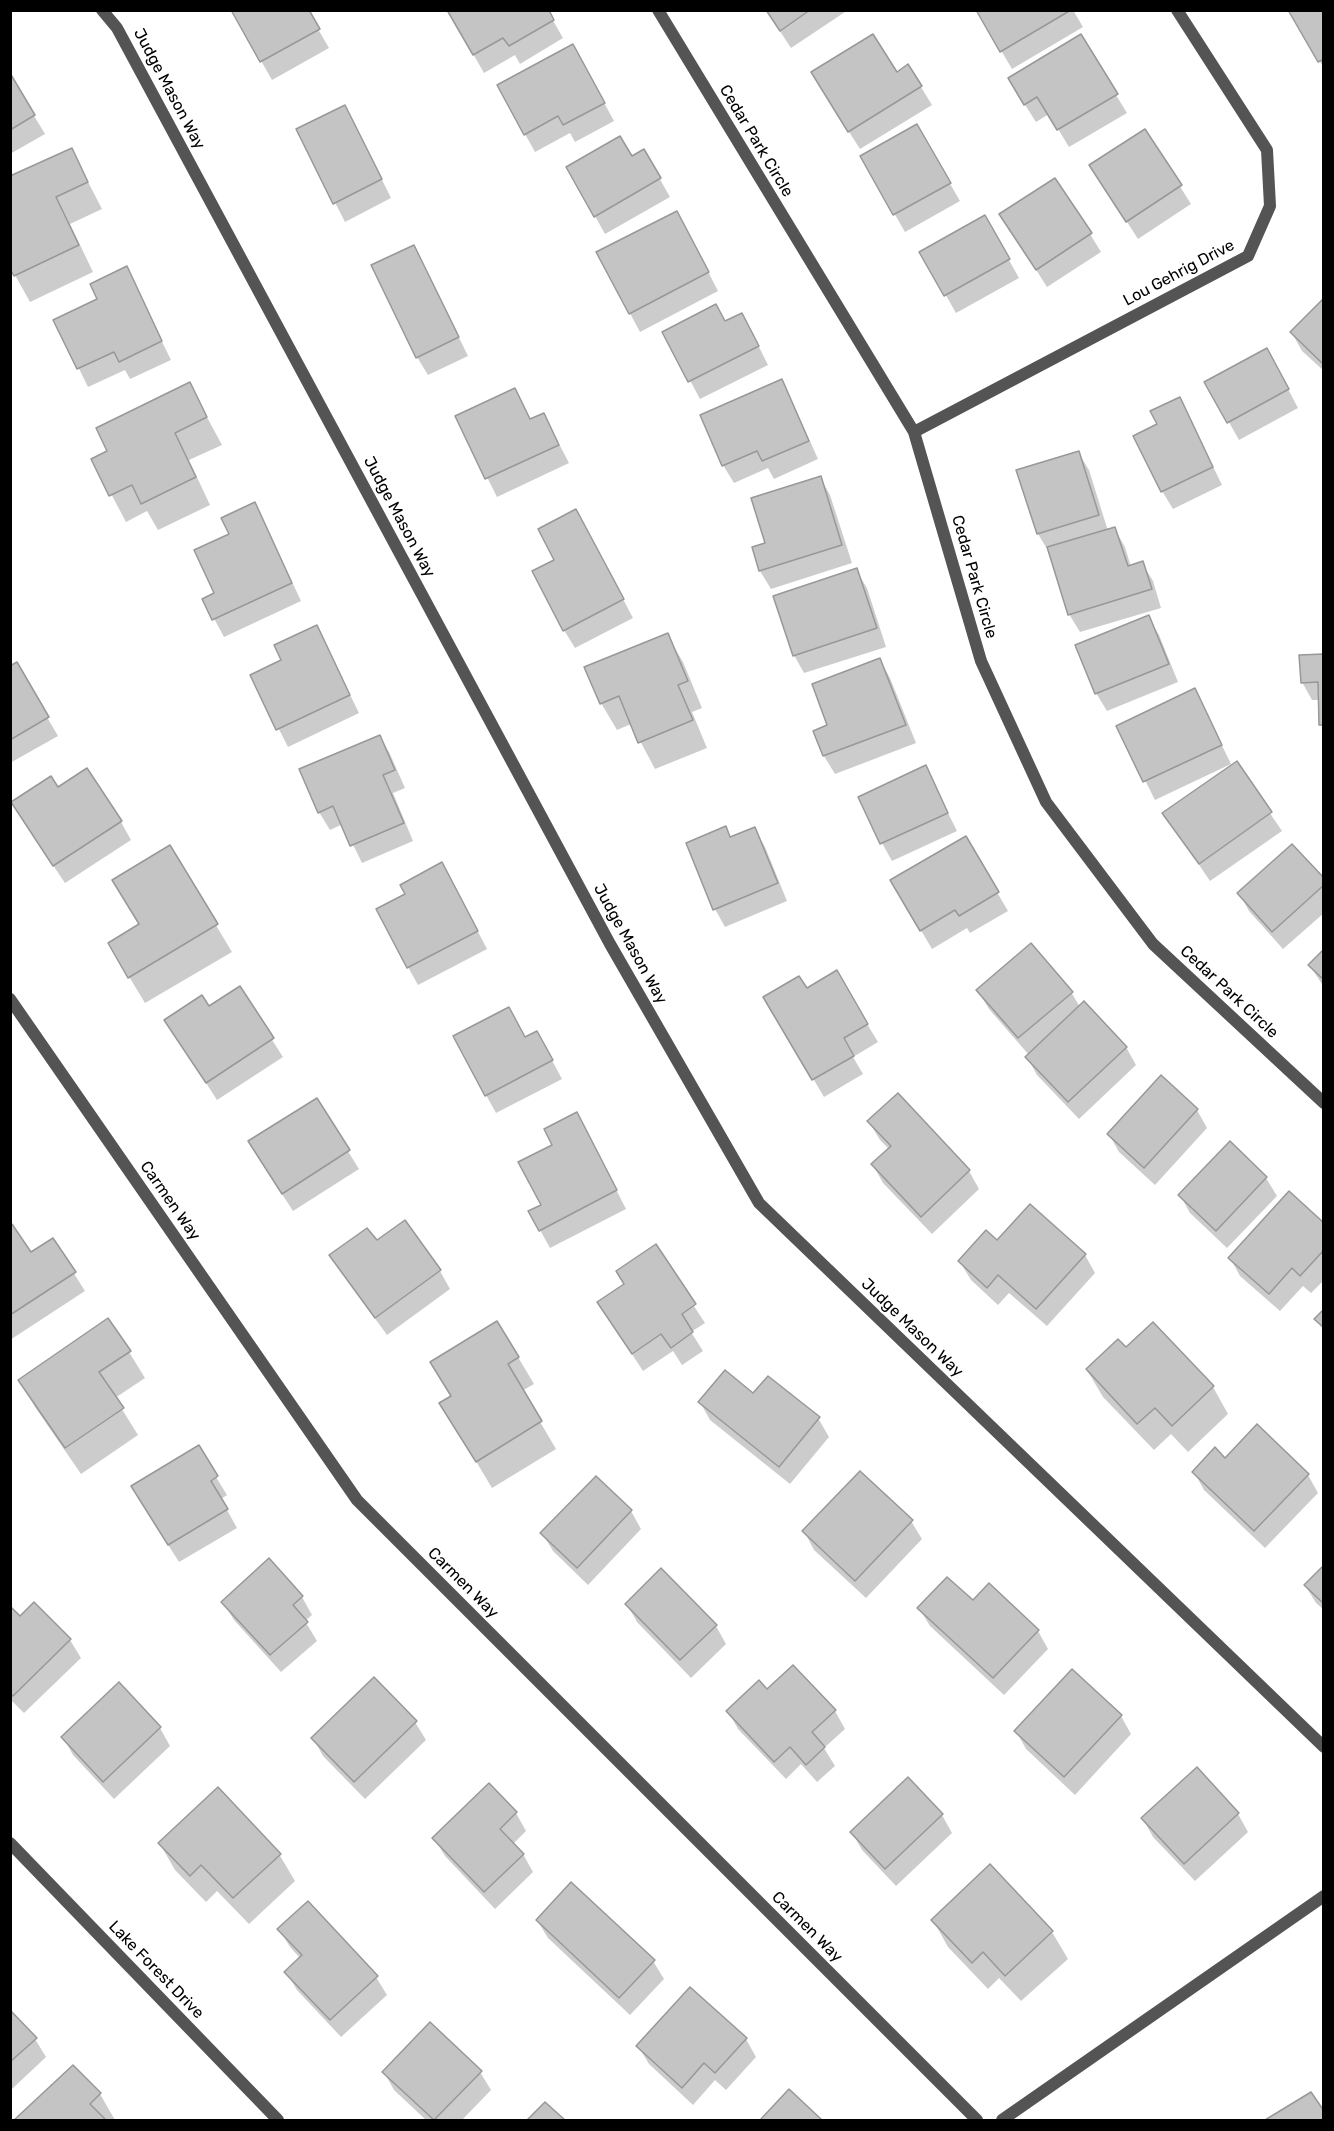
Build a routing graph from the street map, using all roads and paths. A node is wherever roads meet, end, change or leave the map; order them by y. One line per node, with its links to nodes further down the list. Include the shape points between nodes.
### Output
1 (102, 10): 7 (street, Judge Mason Way, via 117,28 610,944 759,1203)
2 (658, 10): 4 (street, Cedar Park Circle)
3 (1177, 10): 4 (street, Lou Gehrig Drive, via 1267,150 1270,206 1248,256)
4 (914, 432): 6 (street, Cedar Park Circle, via 981,661 1046,802 1153,944)
5 (10, 999): 11 (street, Carmen Way, via 357,1500)
6 (1323, 1103)
7 (1323, 1747)
8 (10, 1843): 10 (street, Lake Forest Drive)
9 (1323, 1896): 12 (street)
10 (278, 2121)
11 (978, 2121)
12 (1002, 2121)

